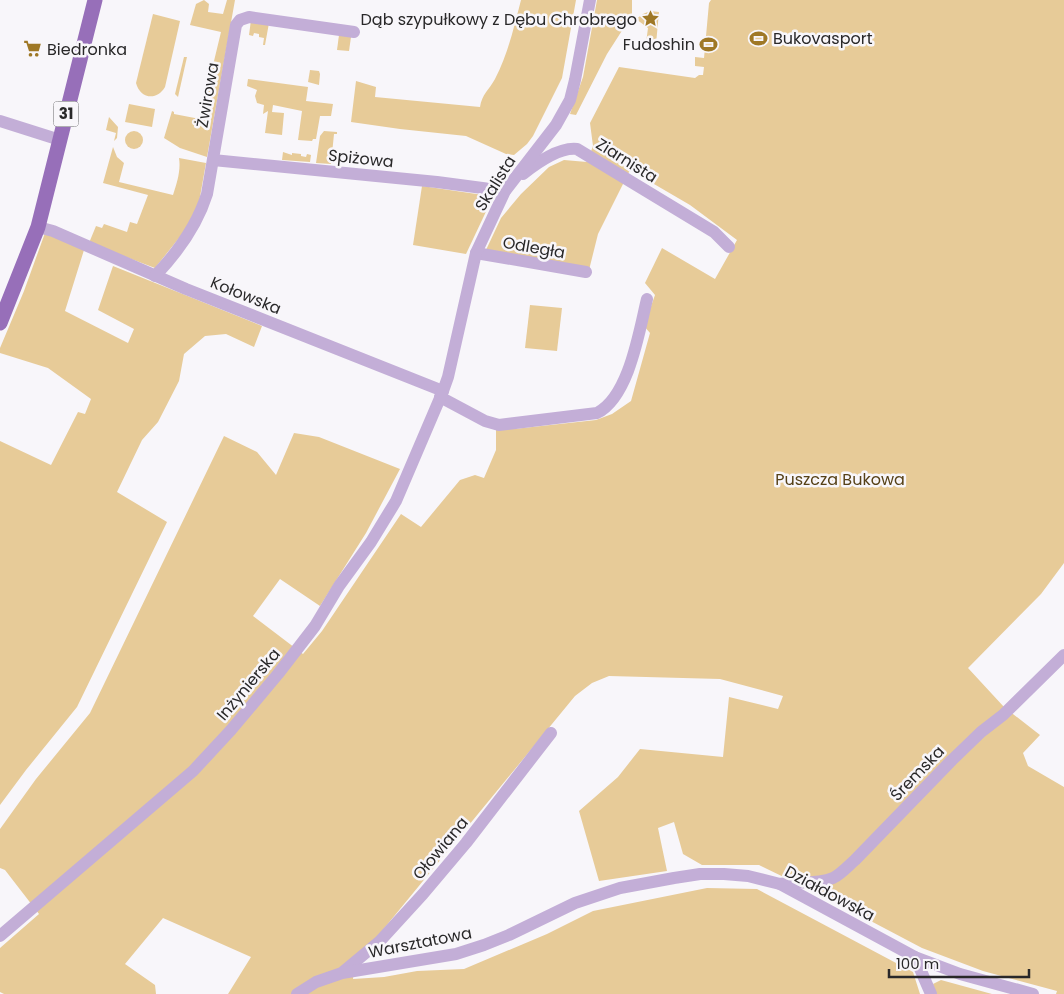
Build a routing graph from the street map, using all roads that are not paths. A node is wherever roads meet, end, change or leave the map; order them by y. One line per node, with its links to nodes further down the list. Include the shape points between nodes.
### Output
1 (94, 0): 5 (main road, 31)
2 (590, 0): 7 (street, Skalista, via 570,100 556,125)
3 (354, 32): 6 (street, Żwirowa, via 249,17 240,20 236,25)
4 (0, 121): 5 (street)
5 (60, 140): 8 (main road, 31)
6 (213, 160): 7 (street, Spiżowa); 12 (street, Żwirowa, via 207,194 190,234)
7 (505, 191): 9 (street, Ziarnista, via 538,164 562,151 577,149 714,232); 10 (street, Skalista)
8 (38, 227): 12 (street, Kołowska); 14 (main road, 31)
9 (729, 247)
10 (476, 253): 11 (street, Odległa); 15 (street, Skalista)
11 (586, 272)
12 (155, 276): 15 (street, Kołowska)
13 (647, 299): 15 (street, Kołowska, via 622,386 610,405 596,413 499,425 485,421)
14 (0, 323)
15 (442, 394): 20 (street, Inżynierska, via 396,501 315,626 253,705 193,771)
16 (1064, 655): 18 (street, Śremska, via 952,760 843,871 834,878 820,881)
17 (551, 733): 22 (street, Ołowiana, via 423,894 380,941)
18 (780, 884): 19 (street, Działdowska, via 748,876 700,874 620,888); 21 (street, Działdowska)
19 (575, 903): 22 (street, Warsztatowa, via 509,936 467,951)
20 (0, 936)
21 (915, 957): 24 (street); 25 (street, Działdowska, via 960,974)
22 (342, 973): 23 (street, Warsztatowa, via 316,982)
23 (297, 994)
24 (931, 994)
25 (1033, 994)

